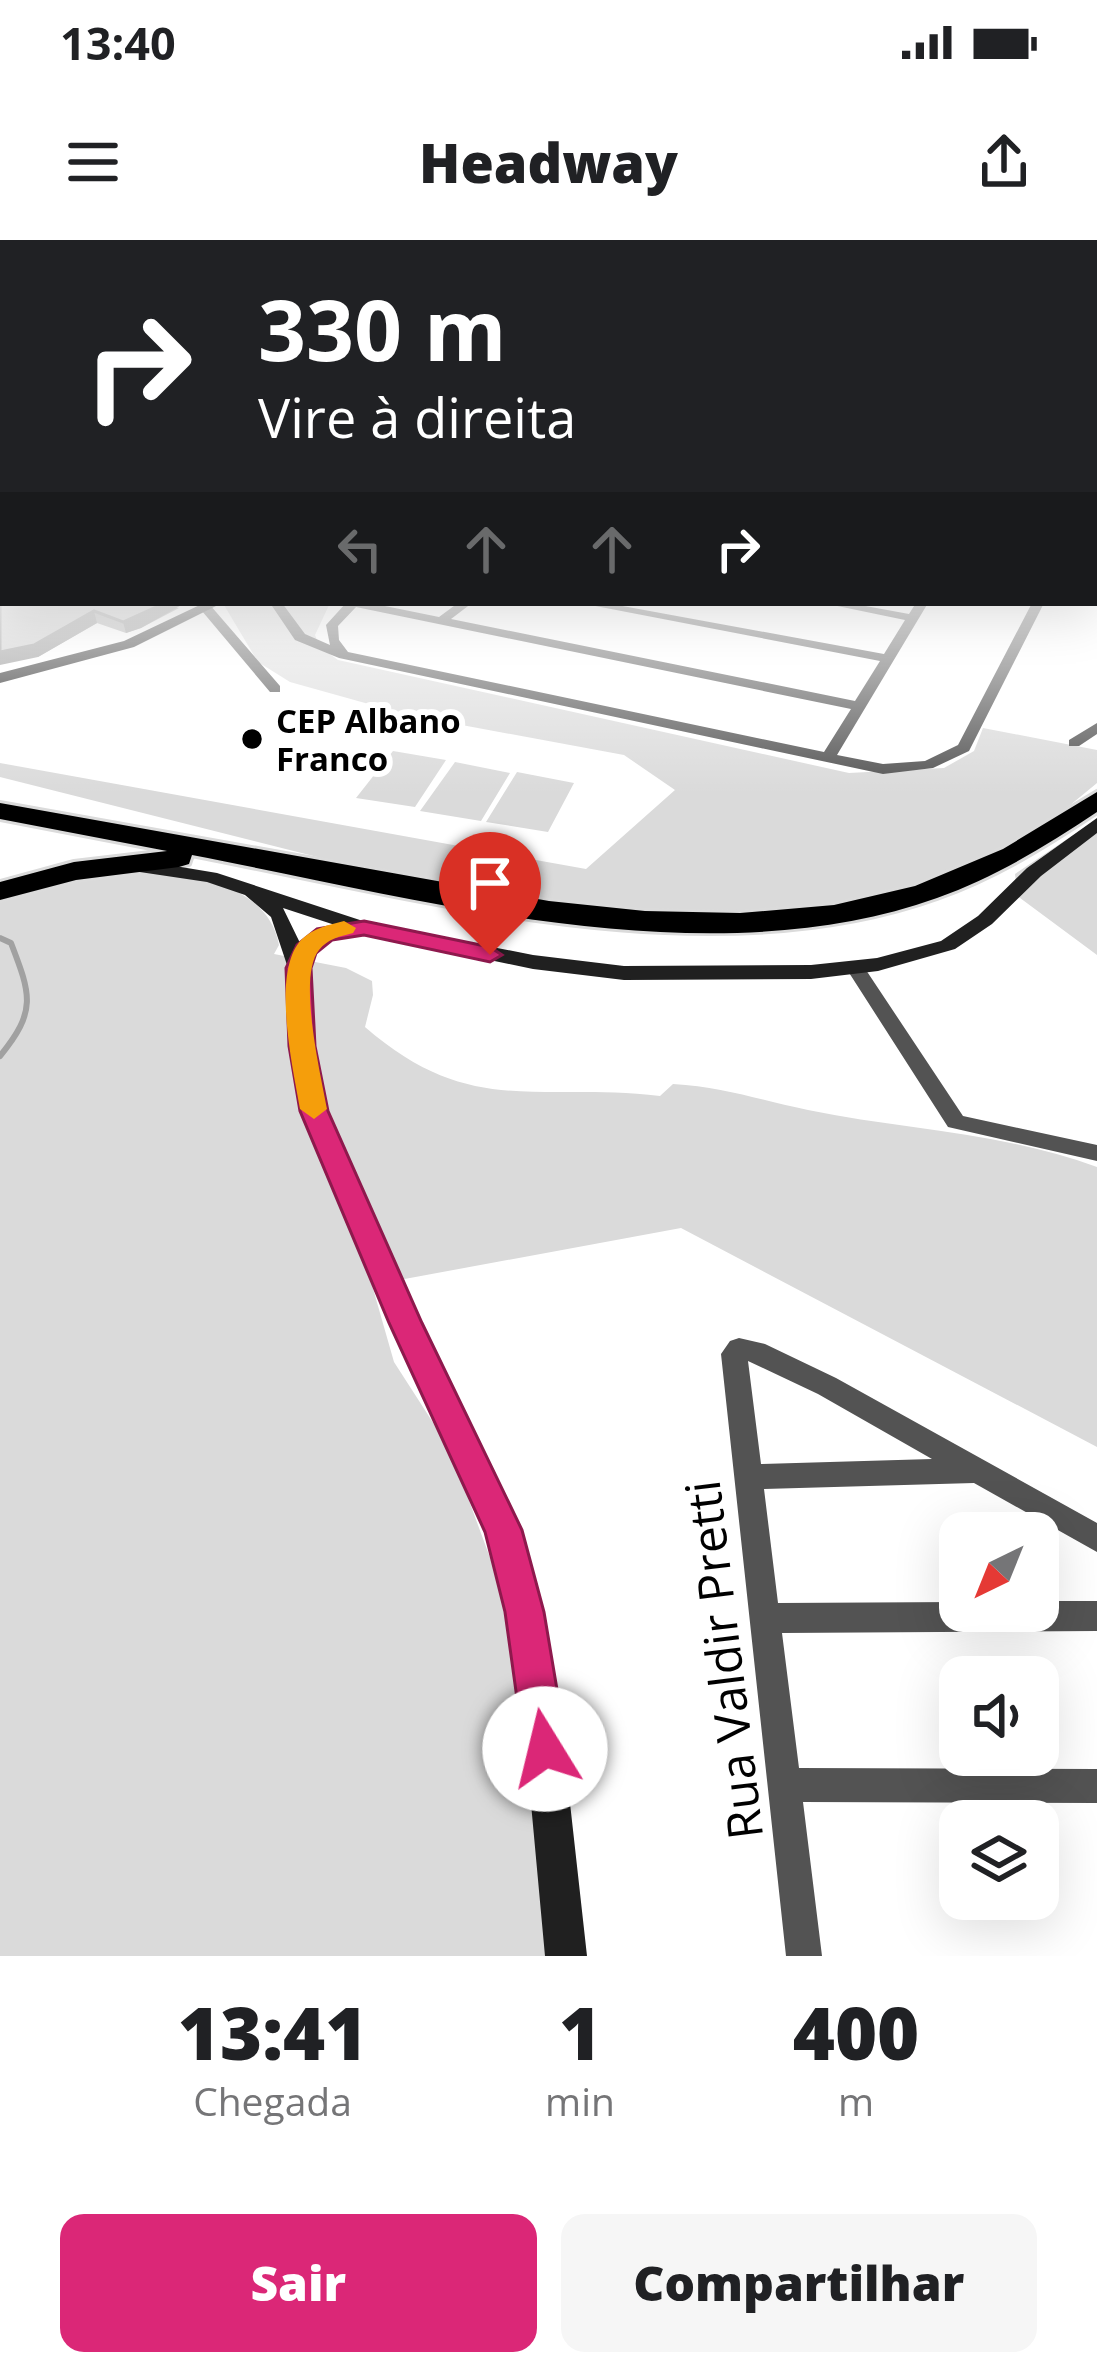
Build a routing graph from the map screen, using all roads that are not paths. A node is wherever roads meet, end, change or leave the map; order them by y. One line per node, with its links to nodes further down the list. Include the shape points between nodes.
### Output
1 (150, 634): 11 (street)
2 (232, 634): 12 (street)
3 (298, 634): 9 (street)
4 (333, 634): 9 (street)
5 (505, 634): 13 (street)
6 (754, 634): 10 (street)
7 (903, 634): 10 (street)
8 (1022, 634): 16 (street, via 958,754 884,769)
9 (344, 656): 16 (street)
10 (889, 659): 13 (street)
11 (0, 676)
12 (274, 689)
13 (858, 706): 16 (street)
14 (1097, 727): 15 (street)
15 (1074, 743)
16 (827, 759)
17 (0, 785): 25 (highway)
18 (1097, 800): 25 (highway, via 1000,866 850,910 661,923)
19 (0, 812): 22 (highway); 23 (highway, via 38,834 46,854)
20 (1097, 824): 28 (street, via 961,938)
21 (120, 864): 22 (highway, via 169,858); 23 (highway); 24 (street)
22 (293, 866): 25 (highway)
23 (0, 886)
24 (252, 891): 26 (street); 27 (street, via 280,915)
25 (449, 895)
26 (364, 928): 27 (street, via 325,934); 28 (street, via 625,973)
27 (298, 968): 37 (street, via 314,1111 503,1530 525,1612)
28 (855, 968): 29 (street, via 956,1121)
29 (1097, 1153)
30 (976, 1471): 31 (street); 31 (street, Rua Valdir Pretti, via 785,1365 739,1349); 32 (street)
31 (752, 1478): 34 (street, Rua Valdir Pretti)
32 (1097, 1538)
33 (1097, 1616): 34 (street)
34 (763, 1618): 35 (street, Rua Valdir Pretti)
35 (787, 1785): 36 (street); 38 (street, Rua Valdir Pretti)
36 (1097, 1786)
37 (566, 1956)
38 (804, 1956)

